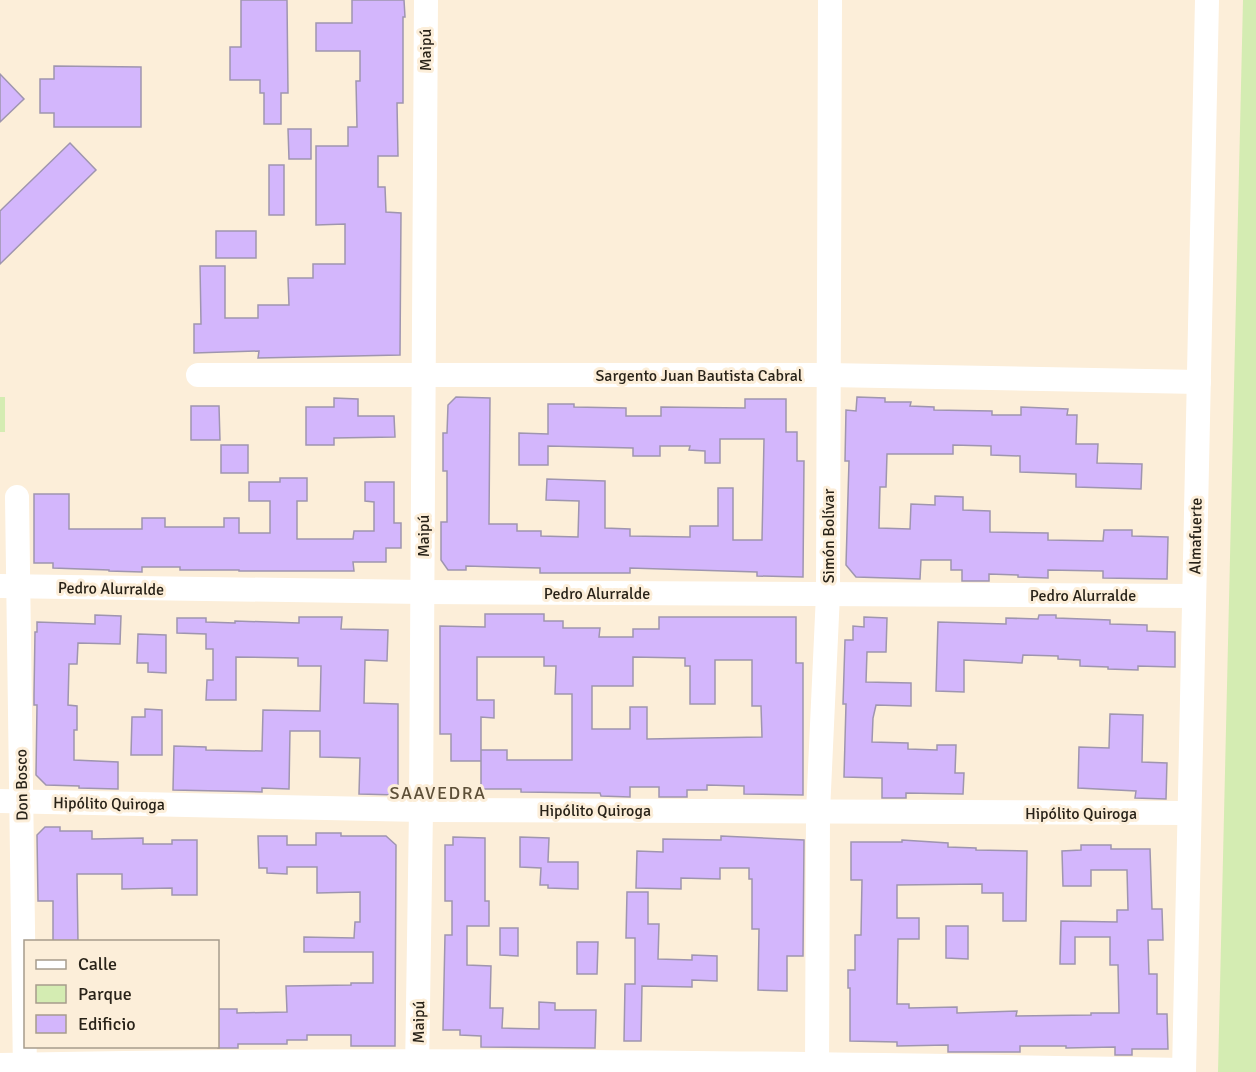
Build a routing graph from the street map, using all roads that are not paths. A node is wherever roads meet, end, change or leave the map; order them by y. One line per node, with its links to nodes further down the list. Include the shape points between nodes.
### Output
1 (426, 0): 5 (street, Maipú)
2 (830, 0): 6 (street, Simón Bolívar)
3 (1207, 0): 7 (street, Almafuerte)
4 (198, 375): 5 (street, Sargento Juan Bautista Cabral)
5 (423, 375): 6 (street, Sargento Juan Bautista Cabral); 10 (street, Maipú)
6 (828, 375): 7 (street, Sargento Juan Bautista Cabral); 11 (street, Simón Bolívar)
7 (1199, 382): 12 (street, Almafuerte)
8 (17, 497): 9 (street, Don Bosco)
9 (9, 586): 10 (street, Pedro Alurralde); 13 (street, Don Bosco)
10 (422, 592): 11 (street, Pedro Alurralde); 14 (street, Maipú)
11 (828, 594): 12 (street, Pedro Alurralde); 15 (street, Simón Bolívar)
12 (1194, 596): 16 (street, Almafuerte)
13 (11, 801): 14 (street, Hipólito Quiroga); 19 (street, Don Bosco)
14 (421, 810): 15 (street, Hipólito Quiroga); 18 (street, Maipú)
15 (818, 812): 16 (street, Hipólito Quiroga); 20 (street, Simón Bolívar)
16 (1189, 813): 21 (street, Almafuerte)
17 (0, 1065): 19 (street)
18 (417, 1066): 19 (street); 20 (street)
19 (25, 1068)
20 (817, 1068): 21 (street)
21 (1184, 1071)

